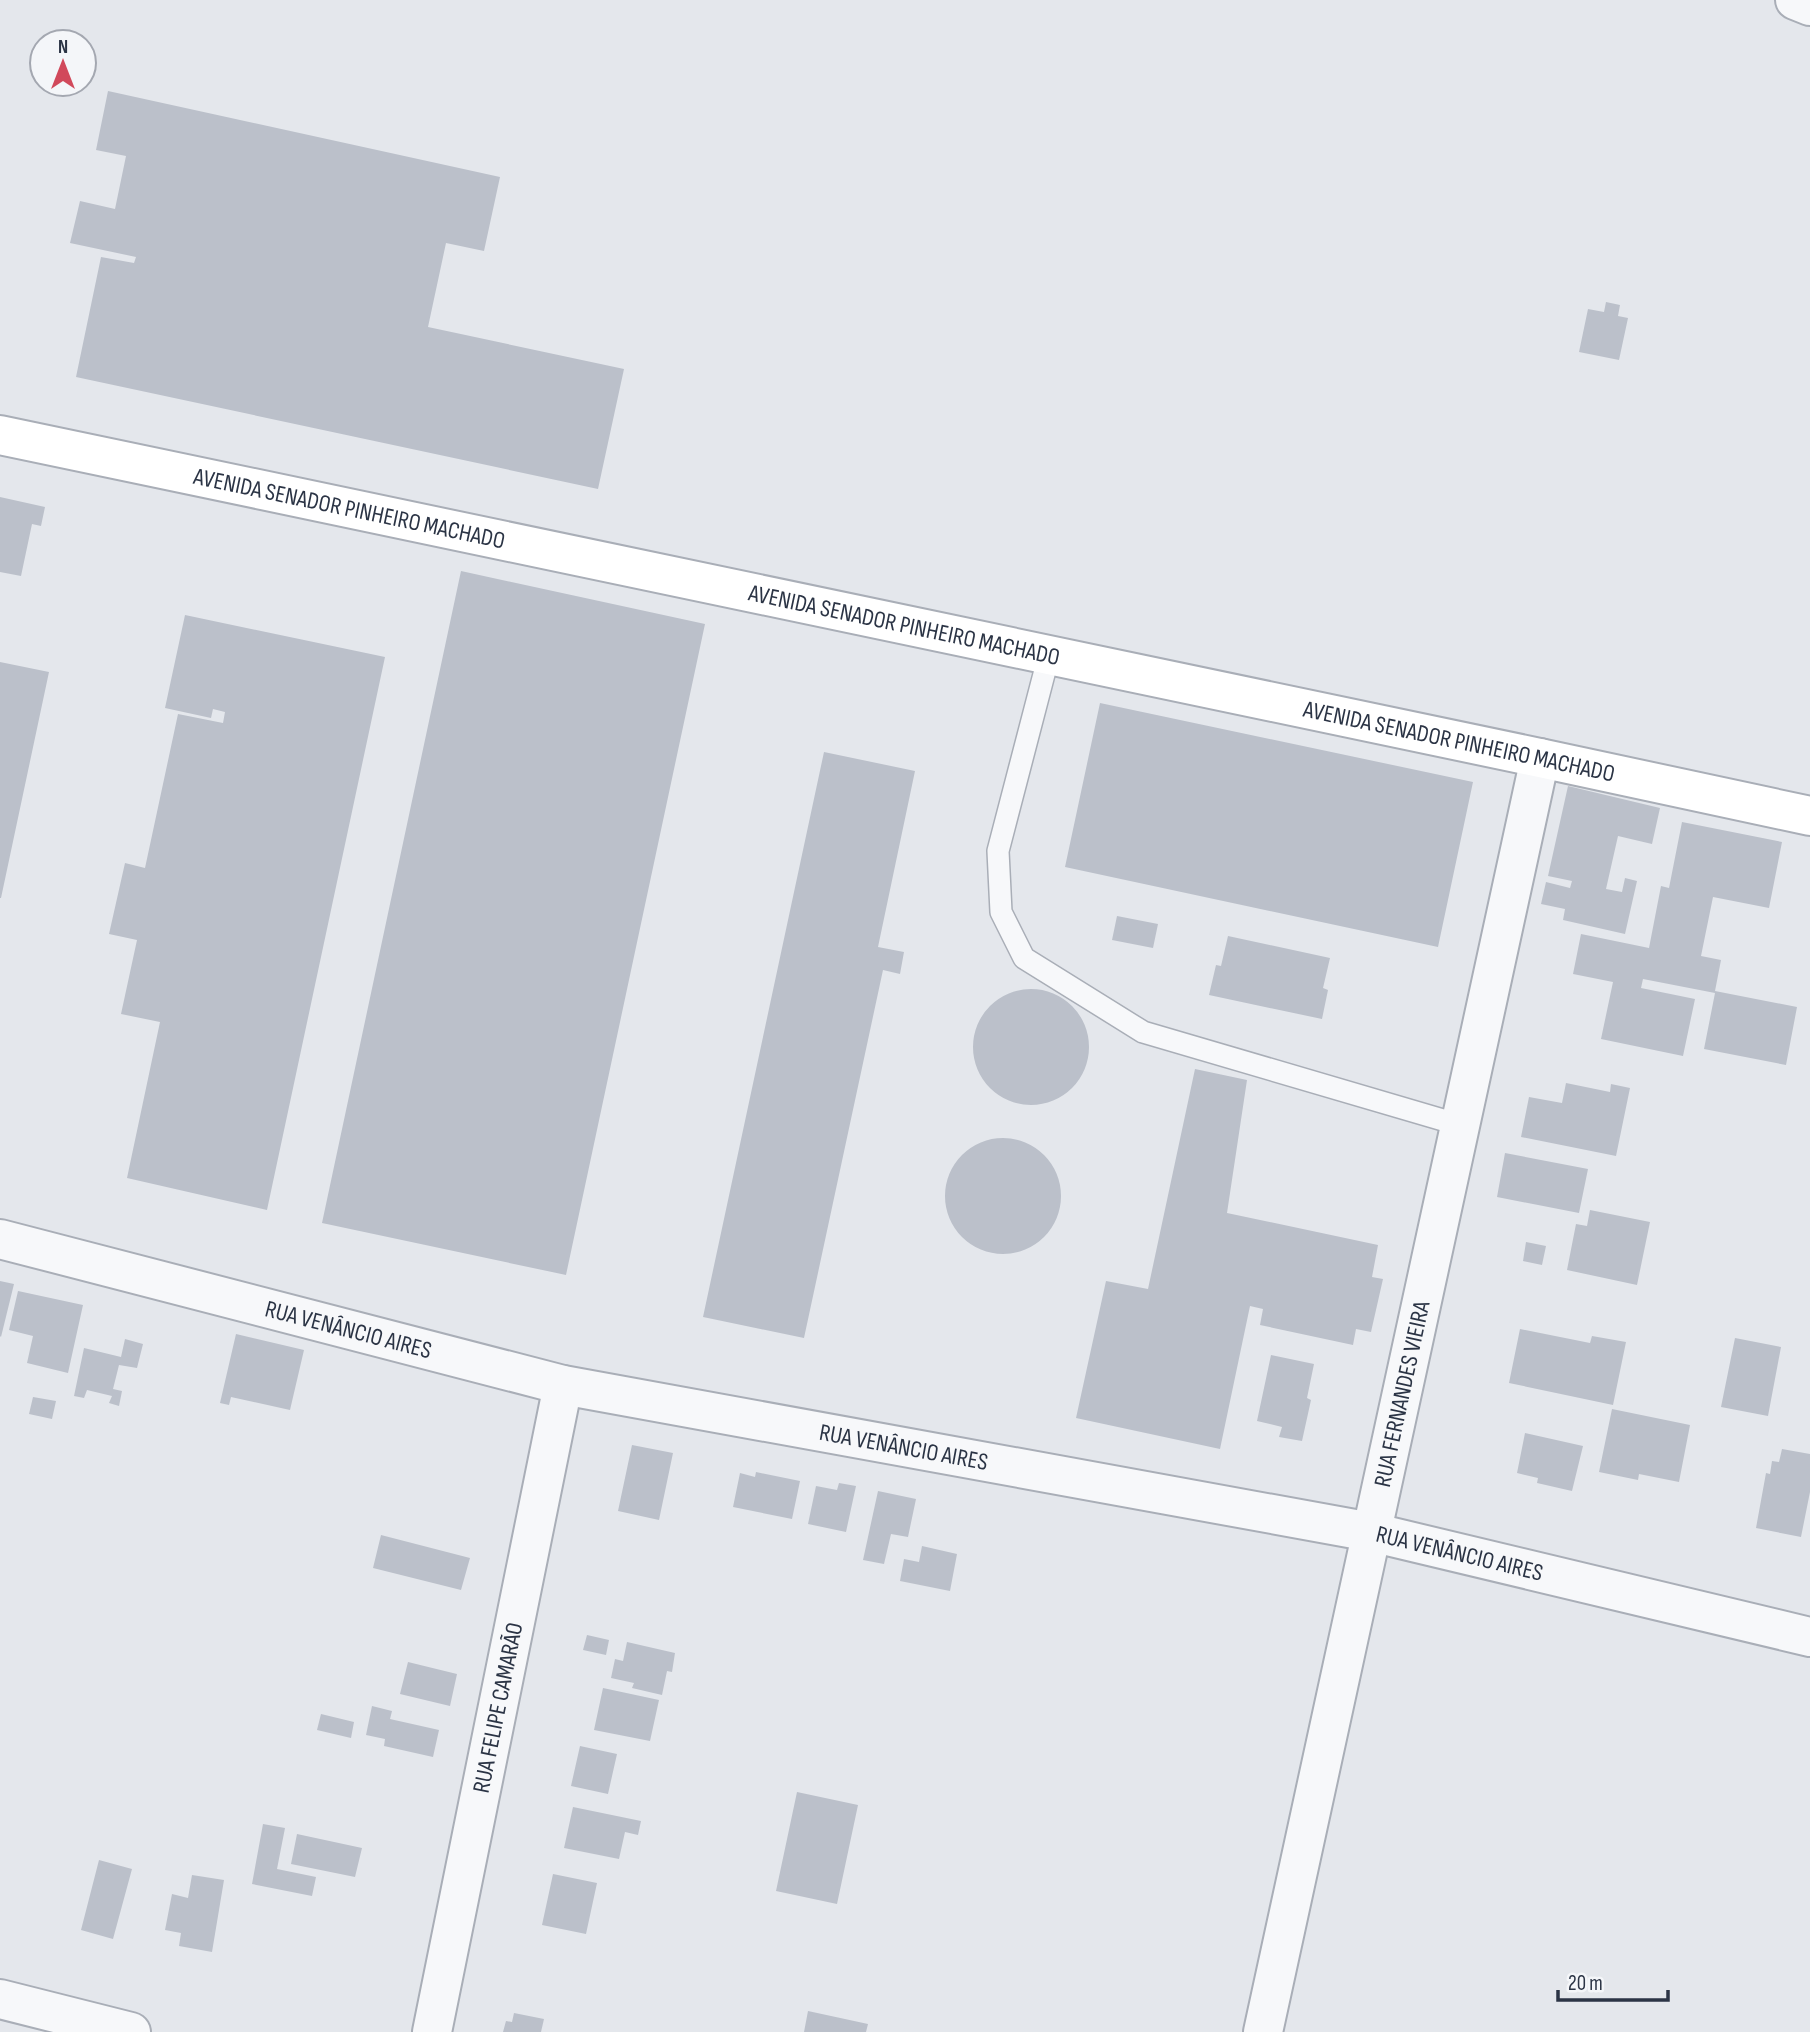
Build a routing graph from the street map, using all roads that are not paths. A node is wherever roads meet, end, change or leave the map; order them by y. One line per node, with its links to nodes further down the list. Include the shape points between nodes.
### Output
1 (1795, 0): 2 (street)
2 (1810, 6)
3 (0, 435): 4 (main road, AVENIDA SENADOR PINHEIRO MACHADO)
4 (1049, 655): 5 (main road, AVENIDA SENADOR PINHEIRO MACHADO); 7 (lane, via 998,851 1001,912 1024,958 1143,1032)
5 (1540, 758): 6 (main road, AVENIDA SENADOR PINHEIRO MACHADO); 7 (street, RUA FERNANDES VIEIRA)
6 (1810, 816)
7 (1460, 1125): 10 (street, RUA FERNANDES VIEIRA)
8 (0, 1239): 9 (street, RUA VENÂNCIO AIRES)
9 (563, 1385): 10 (street, RUA VENÂNCIO AIRES); 14 (street, RUA FELIPE CAMARÃO)
10 (1371, 1532): 11 (street, RUA VENÂNCIO AIRES); 15 (street, RUA FERNANDES VIEIRA)
11 (1810, 1637)
12 (0, 1999): 13 (street)
13 (131, 2032)
14 (432, 2032)
15 (1263, 2032)

